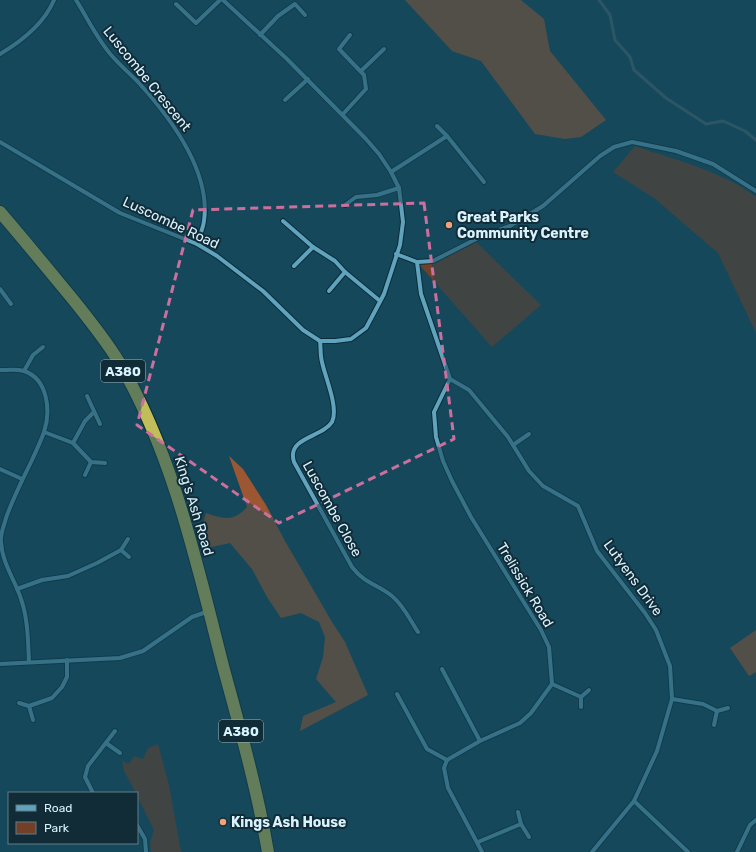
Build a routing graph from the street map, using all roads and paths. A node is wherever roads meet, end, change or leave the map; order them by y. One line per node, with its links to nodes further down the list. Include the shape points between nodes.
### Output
1 (54, 0): 9 (street, via 43,20 17,44)
2 (76, 0): 24 (street, Luscombe Crescent, via 112,56 172,122 183,140 200,180 204,198 204,222)
3 (222, 0): 4 (street, via 196,23); 6 (street)
4 (176, 4)
5 (305, 15): 6 (street, via 295,4 278,16)
6 (260, 35): 11 (street)
7 (350, 36): 10 (street, via 339,49)
8 (384, 49): 10 (street)
9 (0, 54)
10 (360, 71): 13 (street, via 364,75 366,89)
11 (308, 79): 12 (street); 13 (street)
12 (285, 100)
13 (342, 114): 17 (street, via 379,154)
14 (437, 126): 15 (street)
15 (447, 136): 17 (street); 18 (street)
16 (0, 142): 24 (street, Luscombe Road, via 120,213)
17 (391, 172): 19 (street)
18 (484, 182)
19 (399, 188): 21 (street, via 376,195 356,197); 26 (street, via 403,222)
20 (756, 191): 27 (street, via 714,164 676,151 632,142 614,147 600,156 543,206 510,226 482,236 433,261)
21 (345, 205)
22 (0, 212): 56 (highway, King's Ash Road / A380, via 94,326 119,362 160,449)
23 (283, 221): 25 (street)
24 (197, 244): 34 (street, Luscombe Road, via 263,291 303,330)
25 (313, 247): 28 (street); 29 (street, via 335,261)
26 (396, 254): 27 (street); 32 (street)
27 (417, 262): 38 (street, via 421,294)
28 (294, 266)
29 (345, 272): 31 (street); 32 (street)
30 (0, 289): 33 (street)
31 (329, 291)
32 (380, 301): 34 (street, via 366,328 352,339)
33 (11, 304)
34 (320, 341): 57 (street, Luscombe Close, via 322,363 334,415 327,427 293,449 294,462 358,576 400,603)
35 (43, 347): 37 (street, via 33,355)
36 (0, 370): 37 (street)
37 (24, 371): 42 (street, via 40,383 45,393 47,413)
38 (450, 379): 45 (street, Lutyens Drive, via 469,390); 62 (street, Trelissick Road, via 434,412 436,437 443,460 471,517 549,647)
39 (87, 396): 40 (street)
40 (94, 412): 41 (street); 44 (street, via 85,421)
41 (100, 424)
42 (44, 432): 44 (street); 50 (street)
43 (528, 434): 45 (street)
44 (73, 443): 46 (street)
45 (513, 445): 66 (street, Lutyens Drive, via 530,471 544,486 578,506 597,552 656,630 670,666)
46 (91, 462): 47 (street); 49 (street)
47 (105, 463)
48 (0, 469): 50 (street)
49 (85, 475)
50 (22, 479): 52 (street, via 10,507)
51 (128, 539): 53 (street)
52 (0, 542): 55 (street, via 5,562)
53 (121, 550): 54 (street); 55 (street, via 68,576 42,580)
54 (130, 557)
55 (17, 589): 59 (street, via 27,624)
56 (210, 611): 58 (street, via 192,617 143,651 120,658); 88 (highway, King's Ash Road / A380, via 242,733)
57 (418, 632)
58 (67, 660): 59 (street); 68 (street, via 67,676 62,687 52,698)
59 (29, 662): 60 (street)
60 (0, 664)
61 (442, 669): 75 (street)
62 (552, 684): 65 (street); 75 (street, via 531,713 520,723)
63 (589, 690): 65 (street)
64 (397, 694): 78 (street, via 427,749)
65 (581, 697): 69 (street)
66 (672, 699): 71 (street, via 702,704); 80 (street, Lutyens Drive, via 658,751)
67 (19, 703): 68 (street)
68 (29, 706): 72 (street)
69 (581, 707)
70 (728, 708): 71 (street)
71 (717, 711): 73 (street)
72 (33, 720)
73 (714, 725)
74 (115, 731): 76 (street)
75 (480, 741): 78 (street)
76 (106, 743): 77 (street); 79 (street, via 88,766 85,777)
77 (120, 753)
78 (447, 760): 86 (street, via 444,768 448,788)
79 (92, 792)
80 (634, 801): 90 (street, Lutyens Drive); 91 (street)
81 (518, 812): 83 (street)
82 (756, 820): 92 (street, via 750,825)
83 (521, 824): 85 (street); 86 (street)
84 (138, 826): 87 (street, via 145,839)
85 (529, 837)
86 (478, 842): 89 (street)
87 (146, 852)
88 (268, 852)
89 (482, 852)
90 (592, 852)
91 (688, 852)
92 (737, 852)

